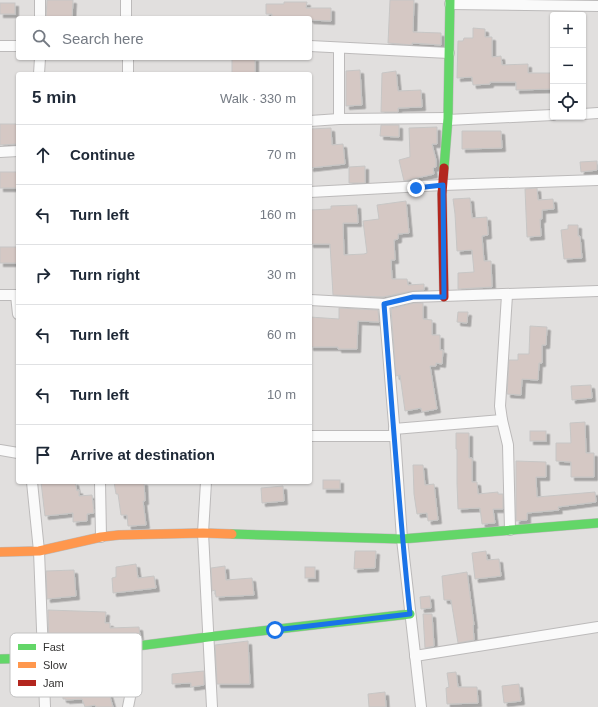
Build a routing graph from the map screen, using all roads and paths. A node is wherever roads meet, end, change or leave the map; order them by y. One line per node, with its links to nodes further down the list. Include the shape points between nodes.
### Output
1 (40, 0): 5 (street)
2 (126, 0): 6 (street)
3 (450, 2): 4 (street); 11 (street)
4 (598, 6)
5 (40, 16)
6 (126, 16)
7 (0, 46): 8 (street)
8 (16, 46)
9 (312, 46): 10 (street)
10 (339, 48): 11 (street); 19 (street)
11 (449, 53): 20 (street)
12 (40, 60): 14 (street)
13 (128, 60): 15 (street)
14 (39, 72)
15 (128, 72)
16 (598, 113): 17 (street)
17 (586, 114)
18 (550, 115): 20 (street)
19 (339, 119): 20 (street); 21 (street)
20 (448, 119): 25 (street)
21 (312, 121)
22 (16, 151): 23 (street)
23 (0, 152)
24 (598, 180): 25 (street)
25 (443, 185): 26 (street); 31 (street)
26 (312, 192)
27 (598, 291): 30 (street)
28 (0, 295): 29 (street)
29 (16, 295)
30 (507, 295): 31 (street); 34 (street, via 500,406)
31 (444, 297): 33 (street, via 413,297)
32 (312, 300): 33 (street)
33 (384, 304): 35 (street)
34 (502, 420): 35 (street); 43 (street, via 508,445)
35 (394, 432): 36 (street); 46 (street)
36 (312, 436)
37 (0, 450): 38 (street)
38 (16, 452)
39 (32, 484): 47 (street)
40 (100, 484): 45 (street)
41 (206, 484): 44 (street)
42 (598, 523): 43 (street)
43 (510, 530): 46 (street)
44 (203, 533): 45 (street); 46 (street); 52 (street)
45 (101, 537): 47 (street)
46 (402, 539): 49 (street)
47 (39, 551): 48 (street); 51 (street)
48 (0, 552)
49 (410, 614): 52 (street); 54 (street)
50 (598, 626): 54 (street)
51 (42, 633)
52 (208, 637): 53 (street); 61 (street)
53 (142, 645)
54 (415, 656): 62 (street)
55 (0, 659): 56 (street)
56 (10, 659)
57 (45, 697): 59 (street)
58 (130, 697): 60 (street)
59 (45, 707)
60 (128, 707)
61 (212, 707)
62 (421, 707)

